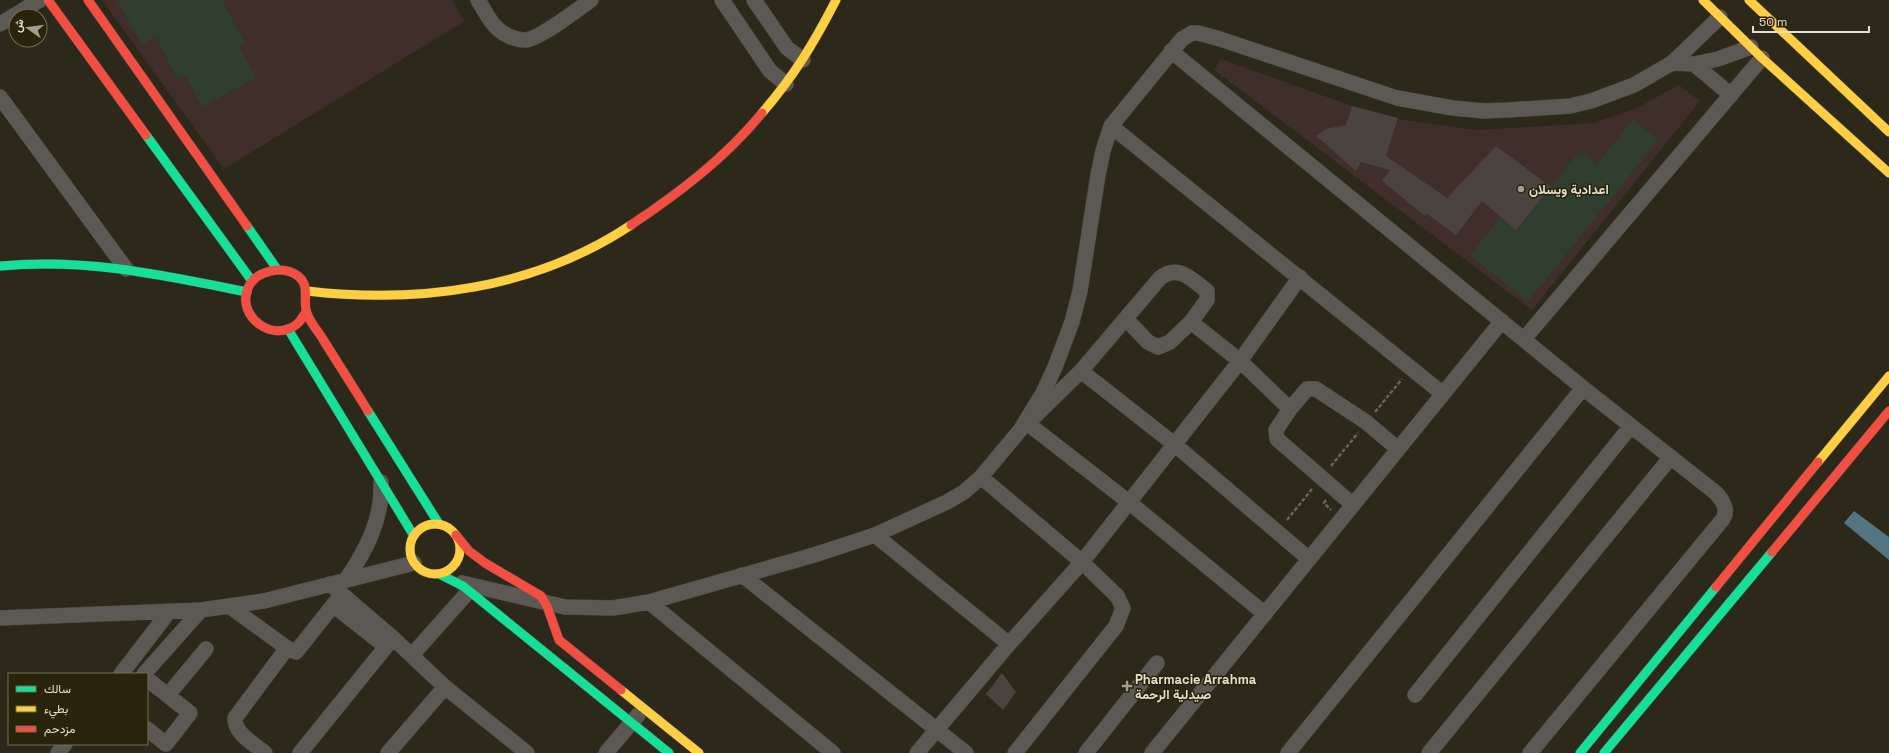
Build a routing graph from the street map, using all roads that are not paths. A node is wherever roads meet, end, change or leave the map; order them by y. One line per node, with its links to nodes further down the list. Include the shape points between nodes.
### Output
1 (40, 0): 12 (street)
2 (48, 0): 29 (street)
3 (88, 0): 27 (street)
4 (478, 0): 5 (street, via 497,28 506,35 526,40 544,32)
5 (591, 0)
6 (722, 0): 19 (street, via 770,71)
7 (754, 0): 16 (street, via 787,48)
8 (836, 0): 16 (street)
9 (1703, 0): 11 (street)
10 (1749, 0): 23 (street)
11 (1720, 17): 13 (street); 17 (street)
12 (0, 24)
13 (1751, 47): 15 (street); 18 (street)
14 (1171, 51): 17 (street, via 1186,35 1207,34 1397,98 1484,111 1570,106 1591,101 1634,85); 22 (street); 34 (street)
15 (1762, 58): 20 (street); 24 (street)
16 (803, 60): 19 (street)
17 (1672, 62): 18 (street)
18 (1694, 64): 20 (street)
19 (786, 84): 31 (street, via 751,128 711,167 671,199 616,234 574,256 531,273 488,285 440,292 357,296)
20 (1731, 94): 37 (street)
21 (0, 97): 26 (street)
22 (1111, 126): 28 (street); 45 (street, via 1100,163 1080,291 1072,322 1043,393)
23 (1889, 132)
24 (1889, 173)
25 (0, 266): 26 (street, via 50,262)
26 (126, 269): 30 (street)
27 (277, 269): 29 (street, via 263,272); 31 (street, via 287,270 297,276)
28 (1300, 277): 38 (street); 42 (street)
29 (252, 281): 30 (street)
30 (247, 292): 36 (street, via 248,312 254,321 262,327 276,331)
31 (307, 292): 32 (street)
32 (306, 312): 36 (street, via 297,324); 54 (street)
33 (1126, 319): 35 (street, via 1148,342 1158,347 1170,342); 35 (street, via 1160,278 1168,272 1177,271 1207,291 1207,300); 39 (street)
34 (1502, 321): 37 (street); 42 (street)
35 (1191, 322): 38 (street)
36 (288, 329): 51 (street)
37 (1524, 339): 41 (street)
38 (1240, 361): 43 (street); 47 (street)
39 (1081, 371): 45 (street); 47 (street)
40 (1889, 376): 106 (street)
41 (1583, 388): 46 (street); 103 (street)
42 (1443, 394): 48 (street)
43 (1290, 409): 48 (street, via 1307,389 1324,392); 53 (street, via 1276,430 1276,439)
44 (1889, 411): 107 (street)
45 (1024, 426): 50 (street); 52 (street)
46 (1630, 426): 49 (street); 83 (street)
47 (1174, 444): 52 (street); 58 (street)
48 (1398, 449): 53 (street)
49 (1671, 457): 104 (street); 105 (street, via 1716,493 1724,505 1725,515)
50 (981, 477): 56 (street, via 948,502); 59 (street)
51 (381, 480): 57 (street); 64 (street, via 382,499 379,513 362,555)
52 (1130, 503): 59 (street); 70 (street)
53 (1353, 505): 58 (street)
54 (439, 524): 55 (street); 57 (street, via 425,526)
55 (456, 535): 62 (street, via 460,550); 66 (street, via 469,551 485,563 541,596)
56 (875, 535): 61 (street); 73 (street)
57 (414, 536): 60 (street, via 410,549)
58 (1309, 559): 70 (street)
59 (1082, 562): 73 (street); 100 (street, via 1118,596 1124,608 1123,614)
60 (414, 563): 62 (street, via 425,572); 64 (street)
61 (742, 575): 65 (street); 86 (street)
62 (446, 577): 63 (street); 66 (street)
63 (469, 591): 76 (street); 85 (street)
64 (340, 593): 67 (street, via 330,584 264,601); 72 (street); 74 (street, via 296,652)
65 (649, 602): 66 (street, via 613,608); 97 (street)
66 (548, 604): 84 (street, via 554,632 559,640)
67 (229, 606): 68 (street); 74 (street)
68 (201, 610): 69 (street); 79 (street)
69 (168, 613): 71 (street); 78 (street)
70 (1265, 614): 102 (street)
71 (0, 618)
72 (389, 642): 76 (street); 91 (street)
73 (1010, 644): 86 (street)
74 (287, 648): 90 (street, via 235,718 239,731)
75 (206, 649): 82 (street)
76 (412, 655): 81 (street)
77 (1157, 663): 101 (street)
78 (122, 673)
79 (145, 673)
80 (148, 680): 82 (street)
81 (445, 687): 92 (street); 93 (street)
82 (168, 695): 87 (street, via 190,713 166,744)
83 (1415, 695)
84 (643, 708): 85 (street); 96 (street)
85 (631, 722): 94 (street); 95 (street)
86 (937, 729): 98 (street); 99 (street)
87 (148, 730)
88 (65, 745): 89 (street)
89 (58, 753)
90 (265, 753)
91 (300, 753)
92 (388, 753)
93 (527, 753)
94 (606, 753)
95 (669, 753)
96 (699, 753)
97 (833, 753)
98 (917, 753)
99 (966, 753)
100 (1014, 753)
101 (1086, 753)
102 (1152, 753)
103 (1288, 753)
104 (1429, 753)
105 (1530, 753)
106 (1580, 753)
107 (1604, 753)

